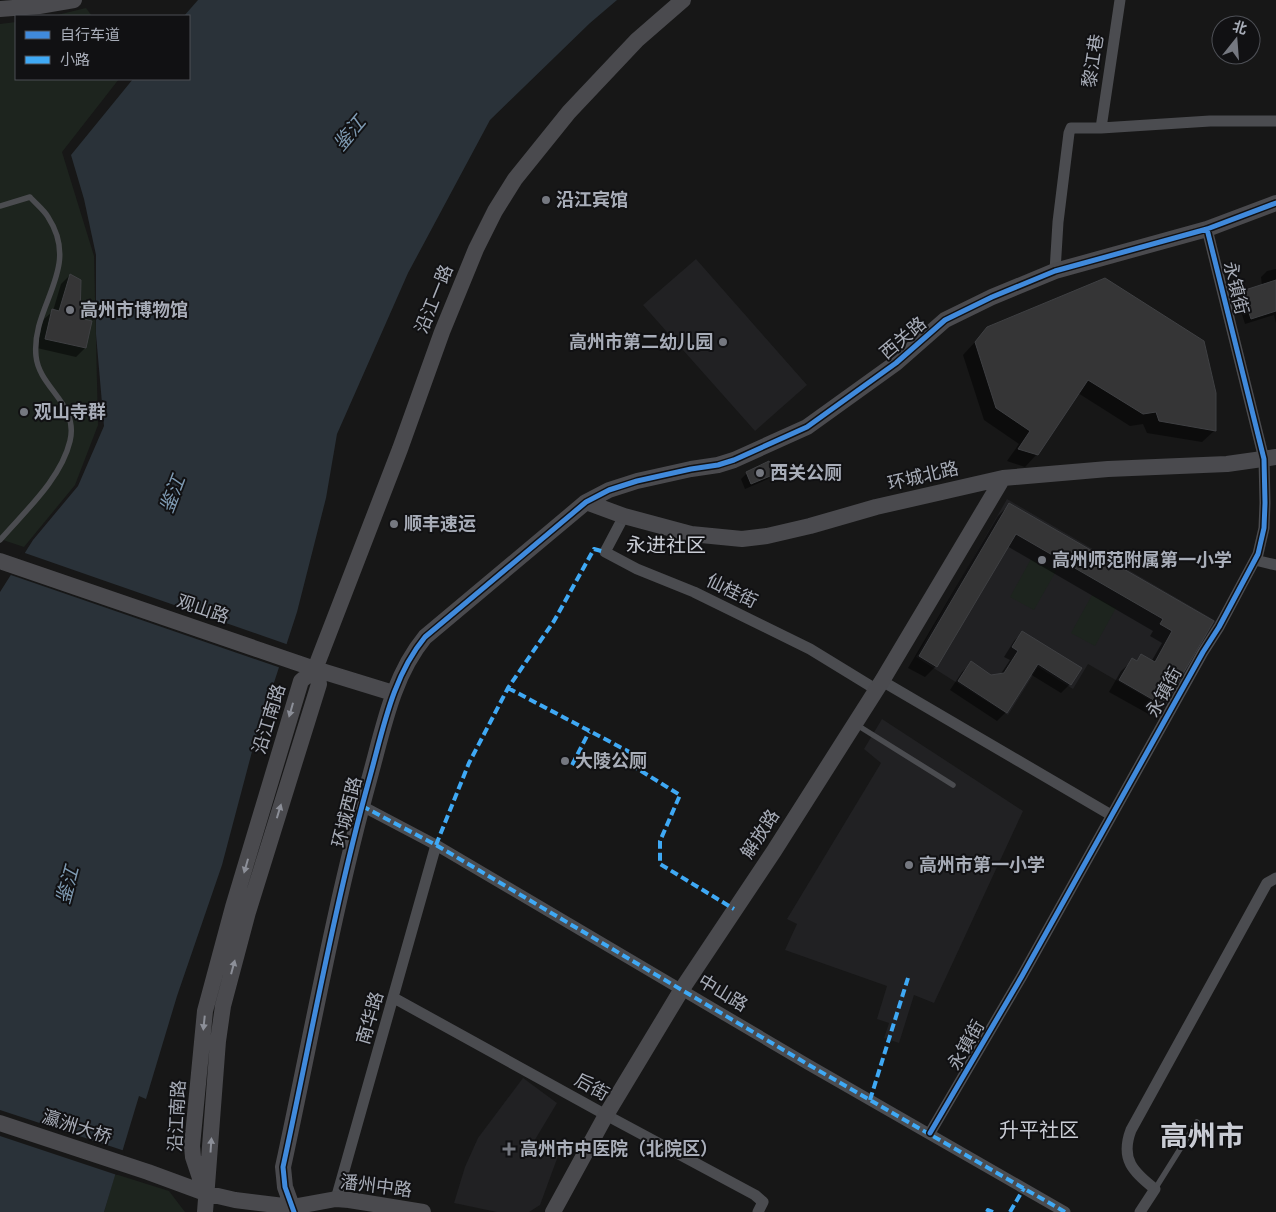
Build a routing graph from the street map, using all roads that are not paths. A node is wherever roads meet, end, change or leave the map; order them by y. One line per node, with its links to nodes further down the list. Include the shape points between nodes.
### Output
1 (74, 0): 4 (street)
2 (683, 0): 19 (street, 沿江一路, via 637,40 570,112 515,180 495,211 442,332)
3 (1120, 0): 6 (street, 黎江巷)
4 (0, 9)
5 (1276, 121): 6 (street, via 1210,121)
6 (1101, 128): 10 (street, via 1074,127 1070,130)
7 (1276, 203): 9 (street, 西关路)
8 (0, 206): 15 (lane, via 30,197 48,216 56,233 61,256 58,276 39,325 36,356 42,373 65,406 73,429 70,444 45,490)
9 (1207, 229): 10 (street, 西关路); 11 (street, 永镇街)
10 (1055, 271): 13 (street, 西关路, via 992,296 945,320 896,363 807,427 734,460 637,481)
11 (1270, 458): 12 (street, 环城北路, via 1227,464); 16 (street, 永镇街, via 1264,522)
12 (1003, 478): 14 (street, 环城北路, via 810,526 742,539 691,534); 20 (street, 解放路)
13 (586, 502): 14 (street, 环城北路); 21 (street, 环城西路, via 425,637 408,660)
14 (624, 516): 20 (street, 仙桂街, via 604,552 694,592)
15 (0, 540)
16 (1255, 560): 18 (street); 25 (street, 永镇街)
17 (0, 561): 19 (street, 观山路)
18 (1276, 565)
19 (315, 669): 21 (street, 观山路); 35 (street, 沿江南路, via 301,681 295,698 205,1011 192,1146)
20 (879, 685): 22 (street, 解放路); 25 (street, 仙桂街)
21 (393, 693): 24 (street, 环城西路)
22 (855, 724): 23 (lane); 28 (street, 解放路)
23 (953, 785)
24 (362, 806): 26 (street, 中山路); 37 (street, 环城西路, via 283,1167 284,1187)
25 (1111, 815): 33 (street, 永镇街)
26 (436, 845): 28 (street, 中山路); 29 (street, 南华路)
27 (1276, 878): 34 (street, via 1267,884 1131,1130 1126,1145 1128,1159 1136,1174)
28 (682, 989): 30 (street, 解放路); 33 (street, 中山路)
29 (394, 998): 30 (street, 后街); 36 (street, 南华路)
30 (606, 1115): 40 (street, 解放路); 41 (street, 后街, via 755,1195 763,1202)
31 (1197, 1122): 34 (lane)
32 (0, 1123): 35 (street, 瀛洲大桥)
33 (930, 1133): 42 (street, 中山路)
34 (1155, 1189): 43 (street)
35 (205, 1193): 37 (street, 潘州中路); 38 (street, 沿江南路)
36 (336, 1199): 37 (street, 潘州中路); 39 (street, 潘州中路)
37 (293, 1209)
38 (205, 1212)
39 (423, 1212)
40 (553, 1212)
41 (758, 1212)
42 (1065, 1212)
43 (1140, 1212)

